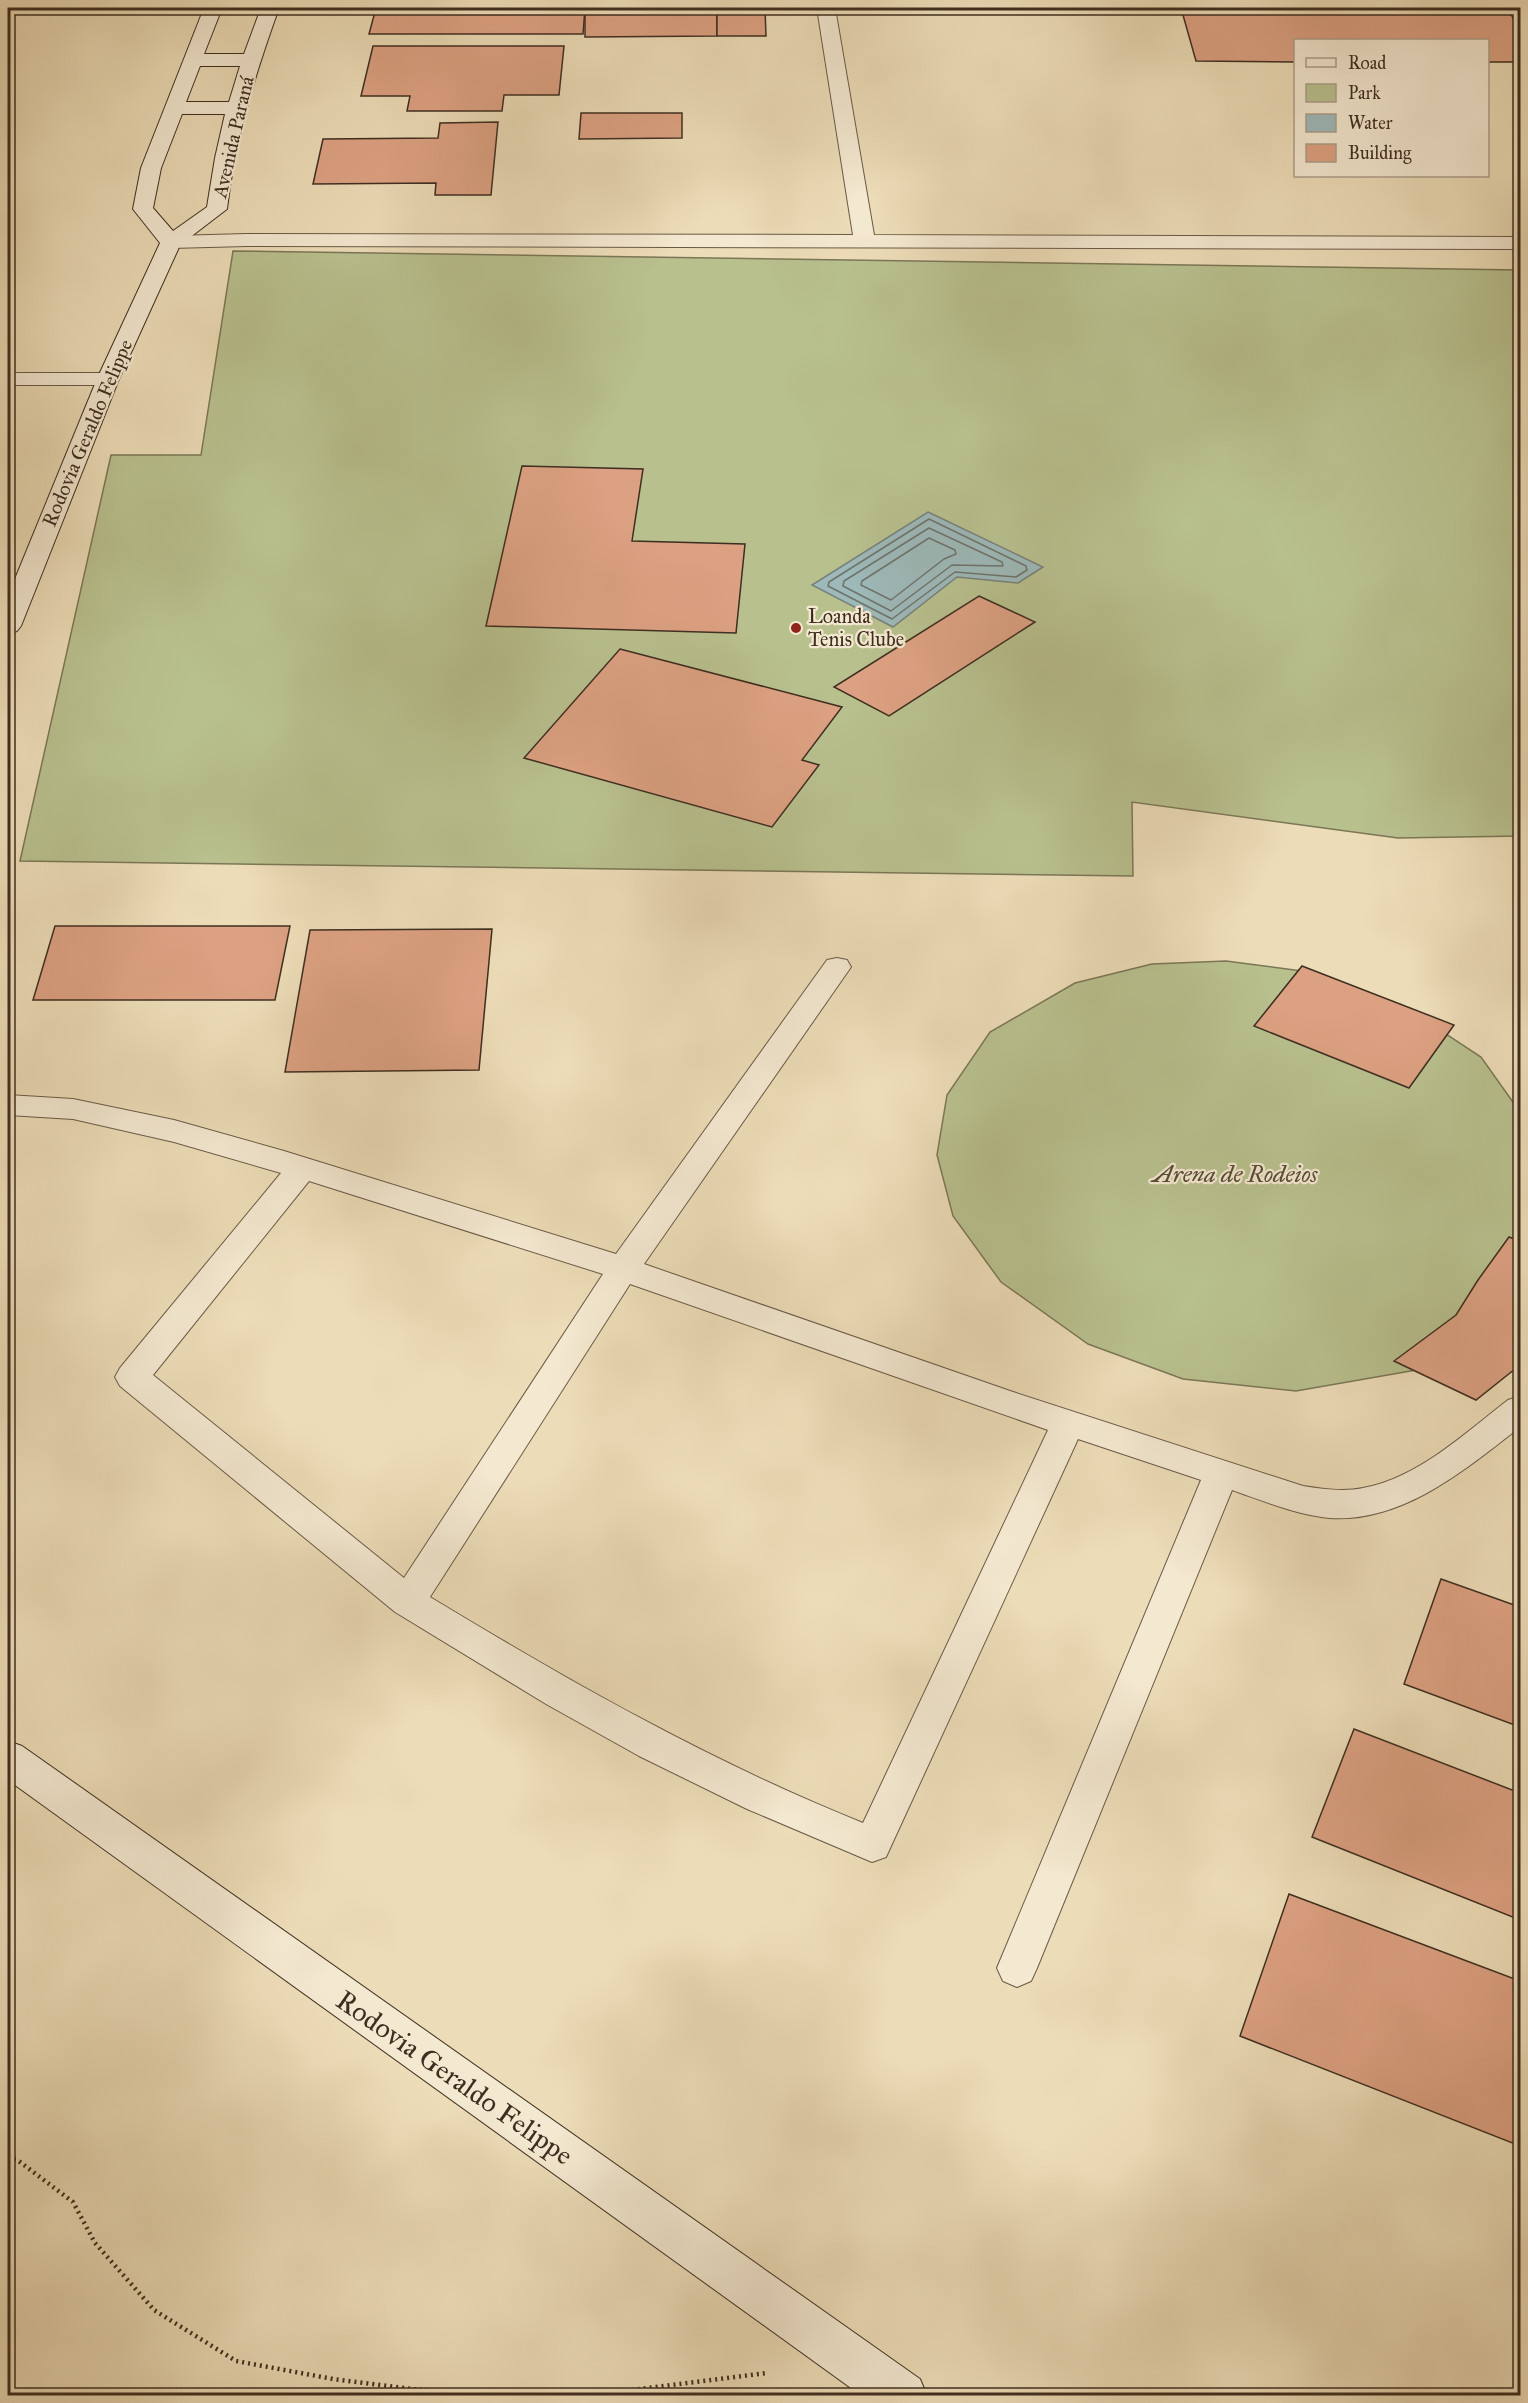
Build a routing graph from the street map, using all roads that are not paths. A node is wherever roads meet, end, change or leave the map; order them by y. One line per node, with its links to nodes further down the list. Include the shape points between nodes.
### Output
1 (213, 8): 4 (main road)
2 (270, 8): 5 (main road, Avenida Paraná)
3 (826, 8): 9 (main road)
4 (192, 60): 5 (main road); 6 (main road)
5 (250, 60): 7 (main road, Avenida Paraná)
6 (173, 108): 7 (main road); 8 (main road, via 151,168 143,209)
7 (238, 108): 8 (main road, Avenida Paraná, via 220,175 217,209)
8 (171, 242): 9 (main road); 12 (main road, Rodovia Geraldo Felippe)
9 (865, 243): 10 (main road)
10 (1521, 243)
11 (8, 379): 12 (lane)
12 (108, 379): 13 (main road, Rodovia Geraldo Felippe)
13 (8, 626)
14 (837, 967): 17 (lane)
15 (8, 1104): 16 (lane, via 73,1109 174,1131)
16 (302, 1168): 17 (lane); 21 (lane, via 132,1377)
17 (623, 1269): 19 (lane); 21 (lane)
18 (1521, 1409): 20 (lane, via 1432,1475 1385,1497 1335,1504 1303,1500)
19 (1068, 1423): 20 (lane); 21 (lane, via 872,1845 653,1746)
20 (1222, 1472): 23 (lane)
21 (408, 1602)
22 (8, 1758): 24 (main road, Rodovia Geraldo Felippe)
23 (1017, 1968)
24 (903, 2396)

